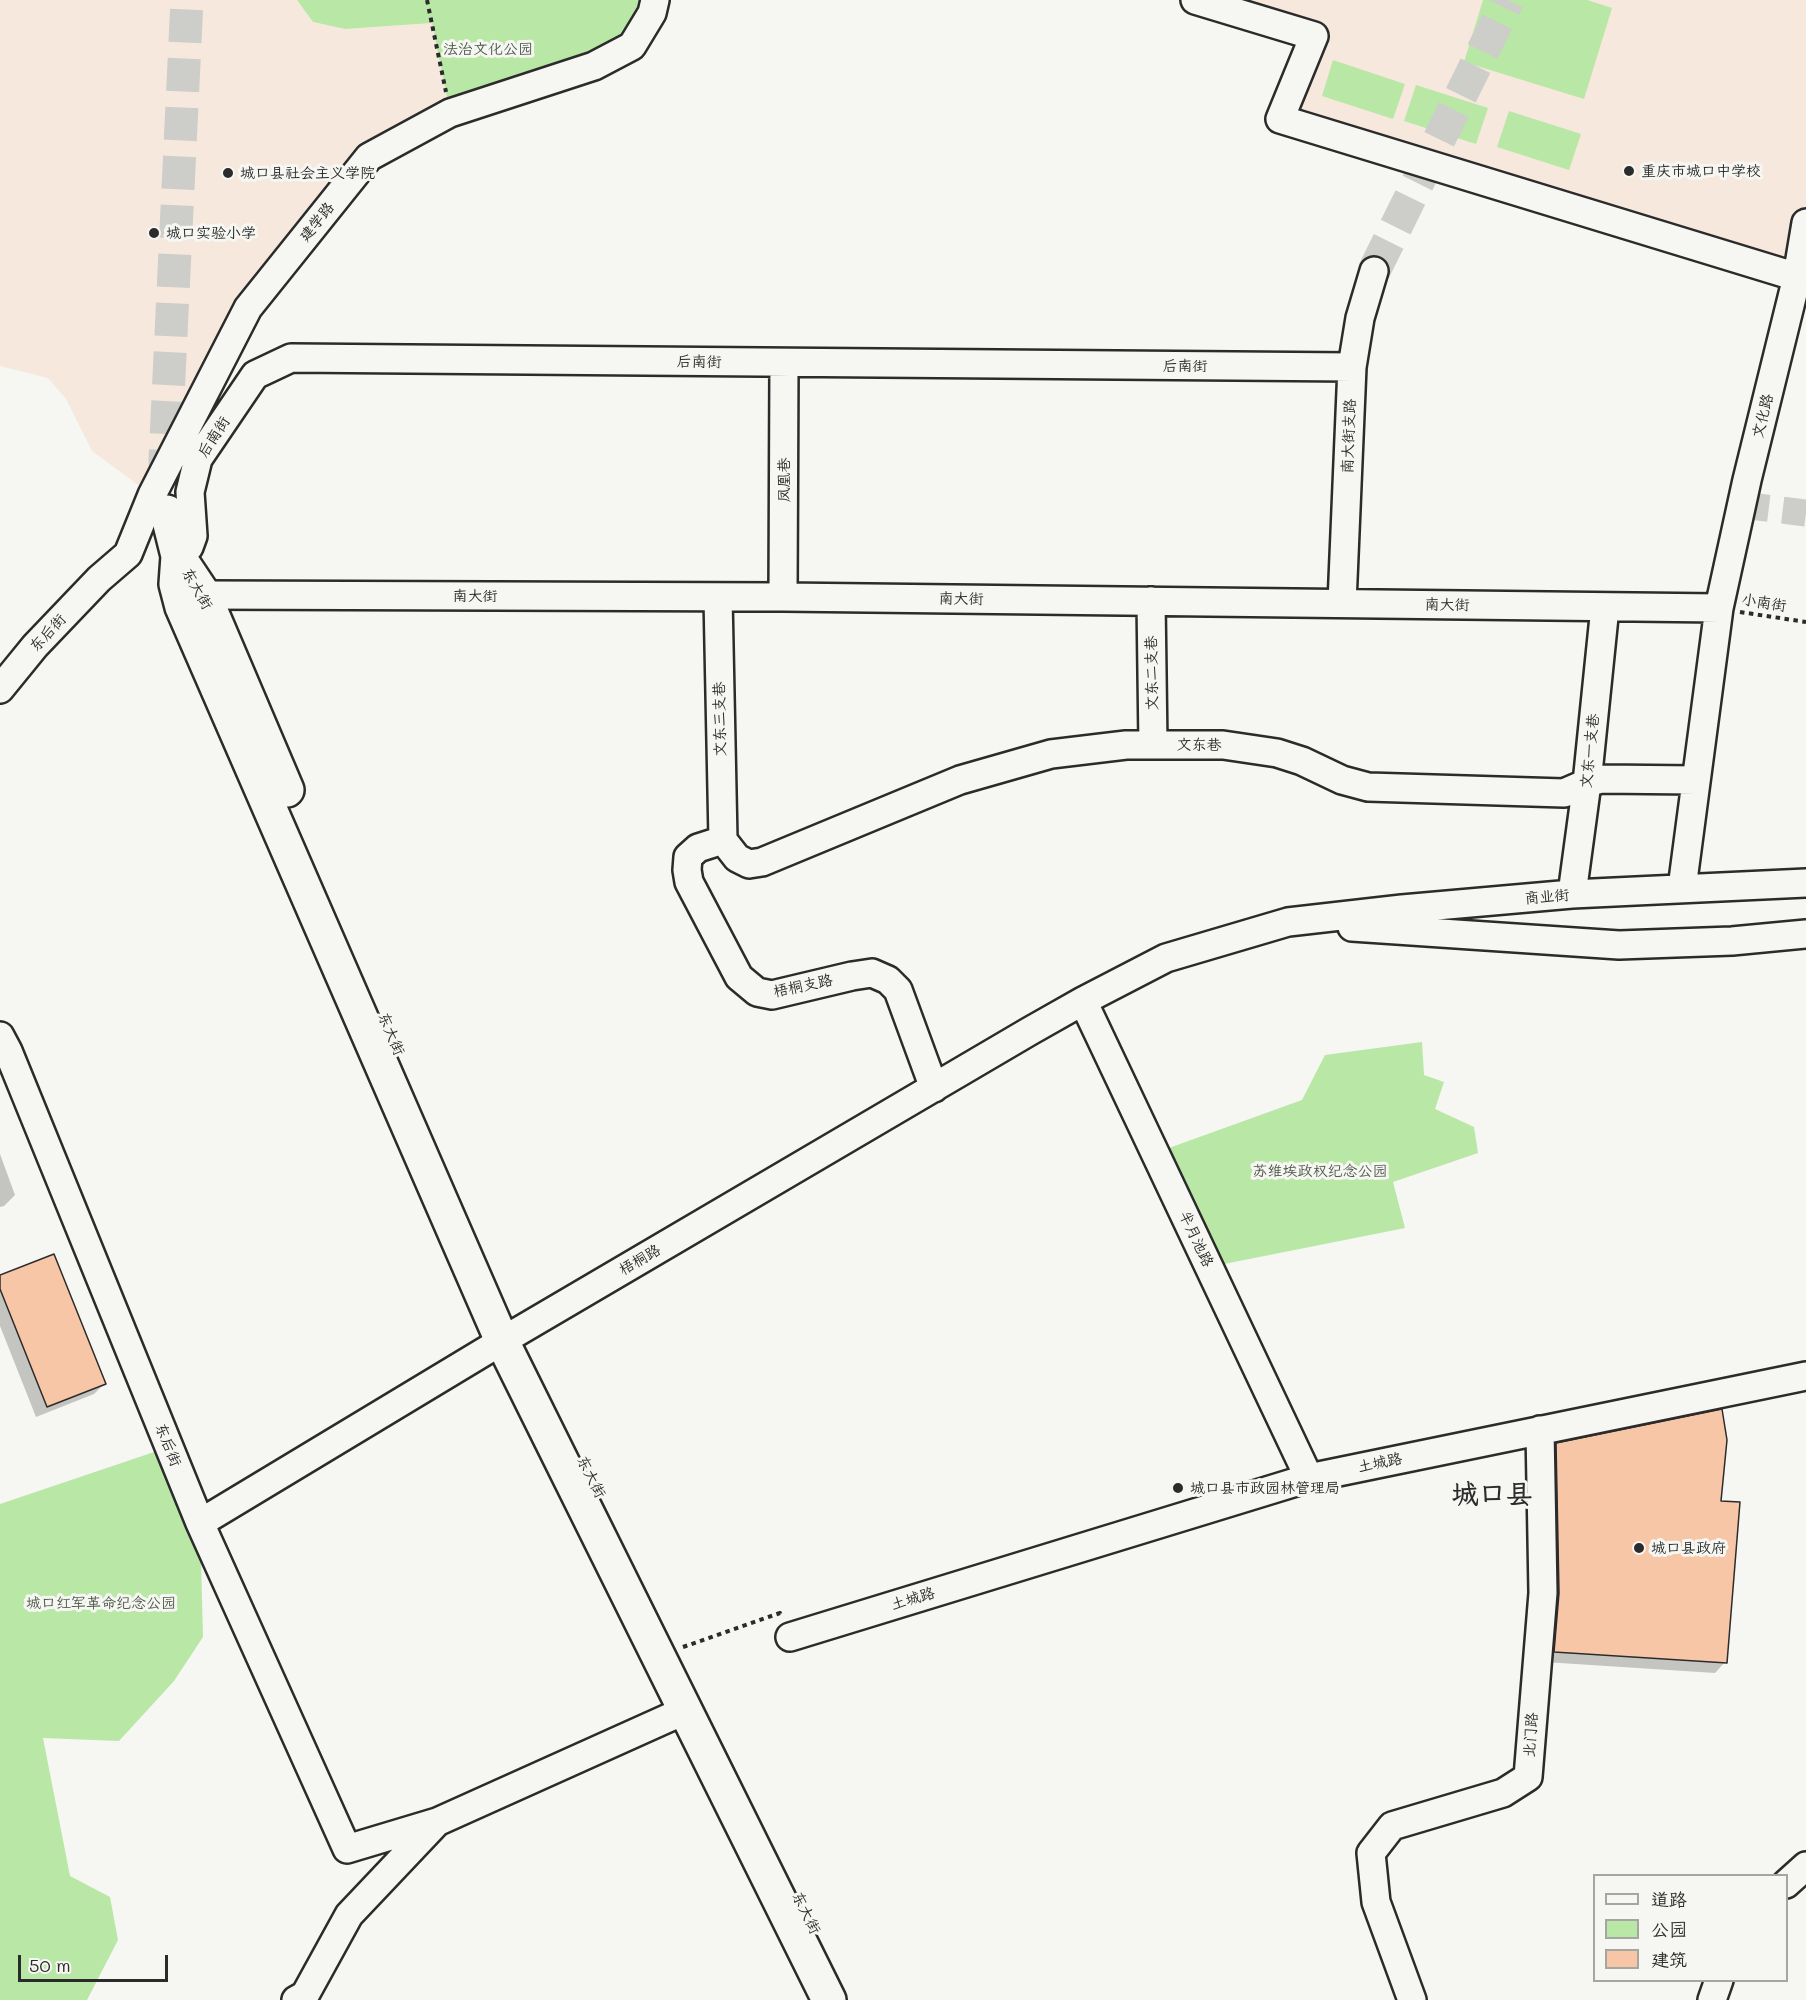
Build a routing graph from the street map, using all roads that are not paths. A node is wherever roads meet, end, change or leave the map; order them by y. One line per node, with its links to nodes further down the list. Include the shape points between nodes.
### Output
1 (654, 0): 10 (street, 建学路, via 652,13 632,46 594,66 450,113 369,157 248,308 152,495 128,554)
2 (1195, 0): 5 (street, via 1314,36 1280,119)
3 (1806, 223): 5 (street, 文化路)
4 (1374, 271): 7 (street, 南大街支路, via 1360,318)
5 (1797, 277): 17 (street, 文化路)
6 (784, 363): 7 (street, 后南街); 9 (street, 后南街, via 291,358 255,375 198,459 190,492 193,536 189,547); 13 (street, 凤凰巷)
7 (1352, 367): 15 (street, 南大街支路)
8 (167, 512): 9 (main road)
9 (178, 556): 11 (main road, 东大街); 31 (main road, 东大街, via 176,584 182,607)
10 (99, 579): 18 (street, 东后街)
11 (204, 595): 12 (street, 南大街); 31 (main road, 东大街)
12 (718, 597): 13 (street, 南大街); 22 (street, 文东三支巷)
13 (783, 597): 14 (street, 南大街)
14 (1151, 601): 15 (street, 南大街); 19 (street, 文东二支巷)
15 (1341, 603): 16 (street, 南大街)
16 (1605, 607): 17 (street, 南大街); 21 (street, 文东一支巷)
17 (1719, 609): 20 (street, 文化路)
18 (0, 689)
19 (1153, 745): 21 (street, 文东巷, via 1223,745 1277,753 1368,787 1564,793); 22 (street, 文东巷, via 1051,754 960,780 762,862 749,864 737,858)
20 (1696, 780): 21 (street, 文东巷, via 1601,779); 24 (street, 文化路)
21 (1587, 783): 25 (street, 文东一支巷)
22 (723, 840): 30 (street, 梧桐支路, via 698,848 688,857 688,876 740,978 757,992 772,995 852,976 872,974 888,980 898,990)
23 (1806, 883): 24 (street, 商业街)
24 (1682, 888): 25 (street, 商业街)
25 (1572, 894): 26 (street, 商业街)
26 (1288, 922): 27 (street, 商业街, via 1619,945); 28 (street, 商业街, via 1166,958)
27 (1806, 934)
28 (1083, 1000): 30 (street, 梧桐路); 34 (street, 半月池路)
29 (0, 1036): 35 (street, 东后街)
30 (934, 1088): 31 (street, 梧桐路)
31 (510, 1336): 35 (street, 梧桐路); 37 (main road, 东大街); 44 (main road, 东大街, via 679,1648)
32 (1806, 1376): 33 (street, 土城路)
33 (1540, 1430): 34 (street, 土城路); 45 (street, 北门路, via 1543,1593 1528,1777 1503,1793 1392,1826 1371,1853 1376,1902)
34 (1309, 1478): 36 (street, 土城路)
35 (200, 1523): 38 (street, 东后街, via 348,1849)
36 (790, 1637)
37 (686, 1710): 38 (street); 43 (main road, 东大街)
38 (437, 1822): 42 (street, via 349,1915 305,1995)
39 (1806, 1866): 40 (street)
40 (1788, 1882)
41 (1718, 1982): 46 (street)
42 (296, 2000)
43 (829, 2000)
44 (848, 2000)
45 (1412, 2000)
46 (1712, 2000)

